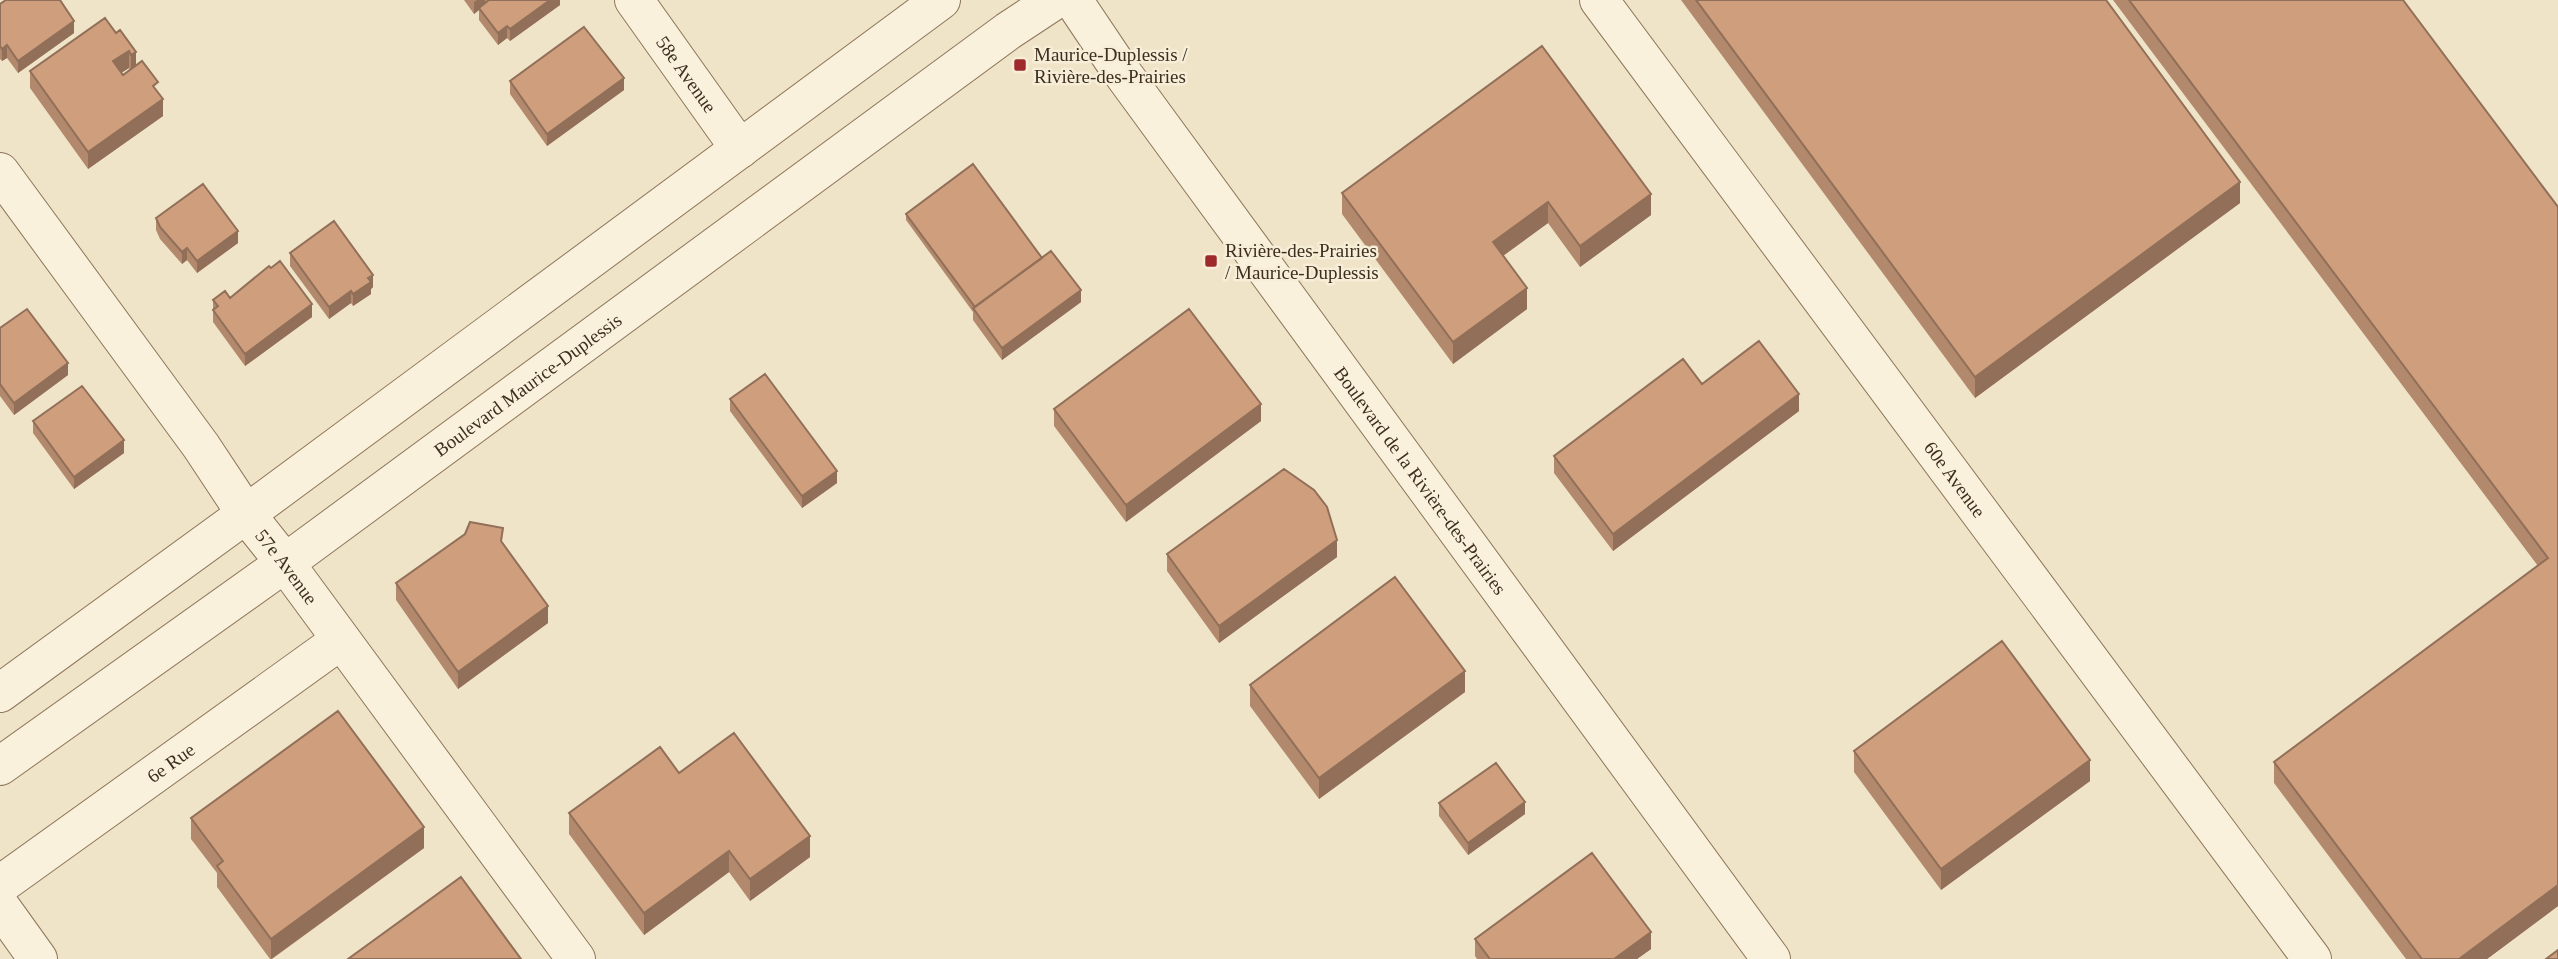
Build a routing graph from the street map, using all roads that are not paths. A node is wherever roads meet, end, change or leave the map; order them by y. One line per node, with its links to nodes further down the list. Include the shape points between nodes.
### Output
1 (634, 0): 6 (street, 58e Avenue)
2 (941, 0): 6 (street)
3 (1055, 0): 9 (street, Boulevard Maurice-Duplessis)
4 (1073, 0): 17 (street, Boulevard de la Rivière-des-Prairies)
5 (1599, 0): 18 (street, 60e Avenue)
6 (740, 149): 8 (street)
7 (0, 172): 8 (street, 57e Avenue)
8 (246, 514): 9 (street, 57e Avenue); 11 (street)
9 (285, 563): 10 (street, 57e Avenue); 12 (street, Boulevard Maurice-Duplessis)
10 (341, 640): 13 (street, 6e Rue); 16 (street, 57e Avenue)
11 (0, 693)
12 (0, 766)
13 (0, 885)
14 (0, 906): 15 (street)
15 (38, 959)
16 (576, 959)
17 (1771, 959)
18 (2312, 959)

